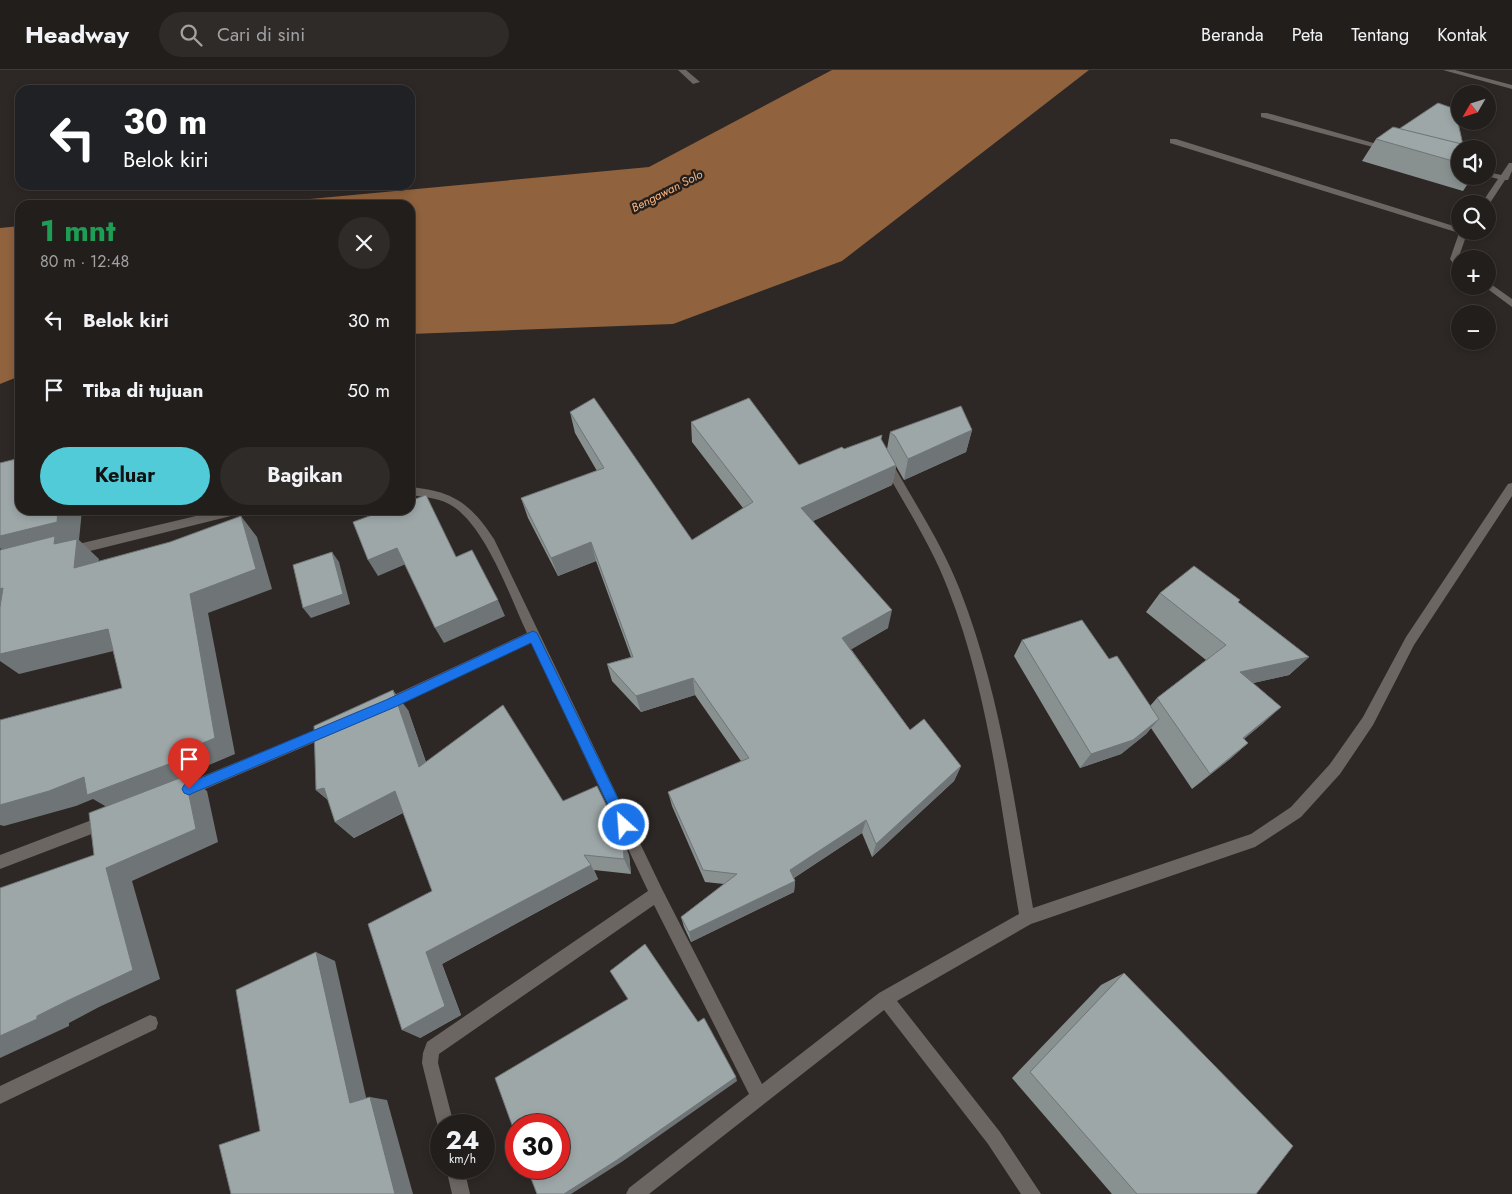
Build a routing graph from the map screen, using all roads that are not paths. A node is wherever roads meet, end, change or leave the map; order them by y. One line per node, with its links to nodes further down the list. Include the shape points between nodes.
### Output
1 (682, 70): 3 (street)
2 (1447, 70): 4 (street)
3 (696, 82)
4 (1512, 87)
5 (1264, 116): 7 (street)
6 (1173, 141): 12 (street)
7 (1395, 149)
8 (1512, 165): 10 (street)
9 (1496, 176): 10 (street)
10 (1505, 178): 11 (street)
11 (1492, 195)
12 (1451, 228)
13 (1496, 292): 14 (street)
14 (1512, 304)
15 (884, 458): 27 (street, via 954,588 984,680)
16 (1512, 487): 27 (street, via 1410,641 1368,720 1335,769 1296,812 1255,840)
17 (415, 491): 20 (street, via 436,493 454,500 468,512 490,542)
18 (218, 515): 19 (street)
19 (58, 554)
20 (533, 636): 21 (street); 26 (street)
21 (373, 711)
22 (338, 726): 23 (street)
23 (170, 796)
24 (116, 817): 25 (street)
25 (0, 862)
26 (657, 894): 31 (street); 32 (street, via 434,1048 430,1063)
27 (1027, 918): 28 (street)
28 (884, 999): 31 (street); 36 (street, via 994,1138)
29 (150, 1023): 30 (street)
30 (0, 1095)
31 (759, 1096): 35 (street)
32 (442, 1114)
33 (458, 1179): 34 (street)
34 (461, 1194)
35 (635, 1194)
36 (1032, 1194)

